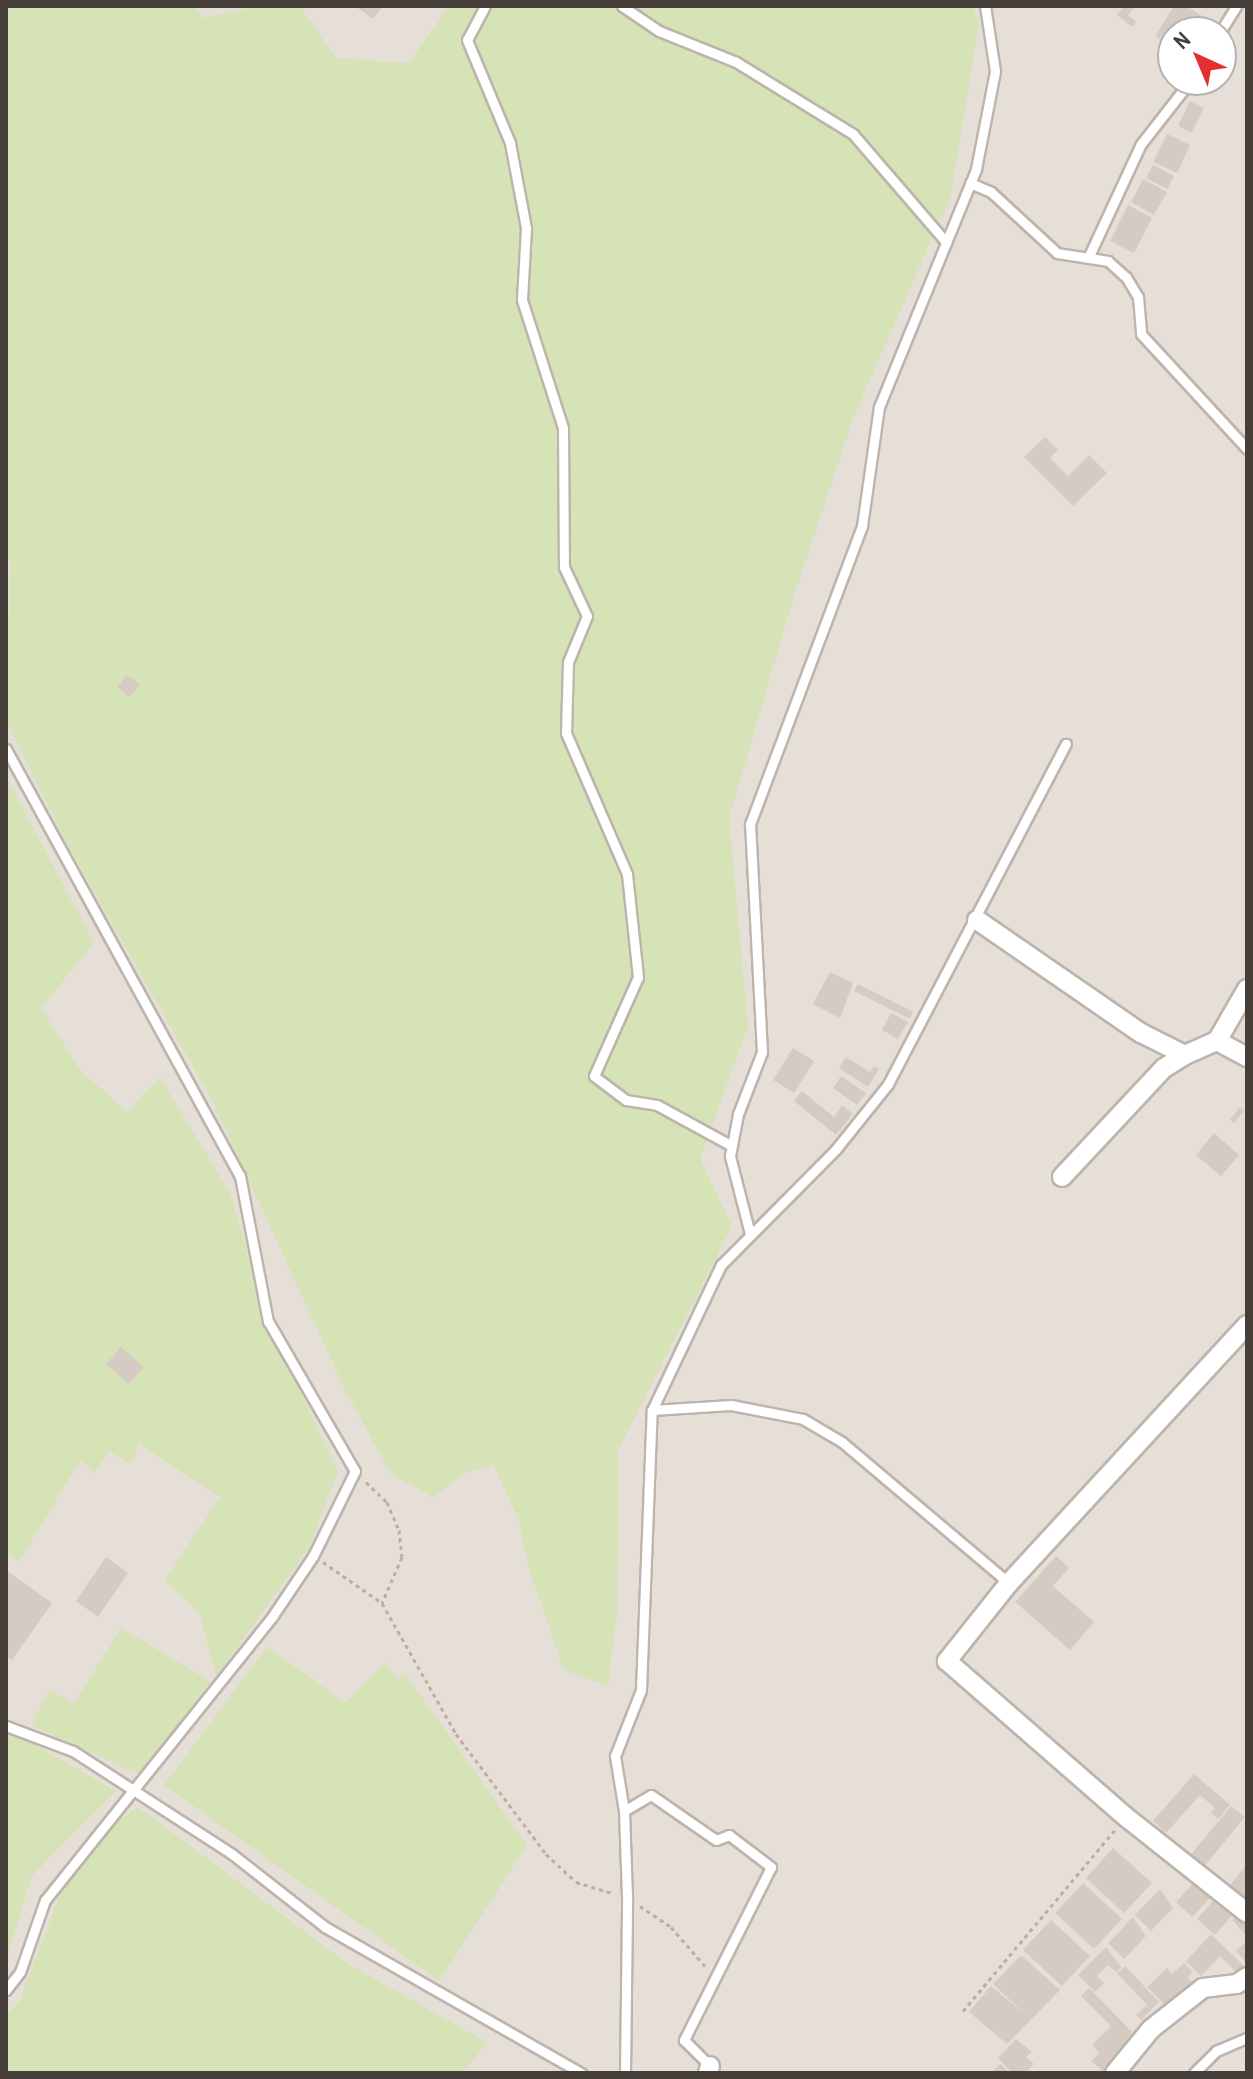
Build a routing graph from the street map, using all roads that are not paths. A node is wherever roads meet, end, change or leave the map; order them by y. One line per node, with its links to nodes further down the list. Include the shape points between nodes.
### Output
1 (485, 6): 16 (lane, via 467,40 510,143 526,228 522,300 563,428 564,567 587,616 568,662 566,733 627,874 638,977 594,1076 626,1100 657,1105)
2 (622, 6): 6 (lane, via 659,31 736,62 853,134)
3 (985, 6): 5 (lane, via 995,71)
4 (1178, 96): 7 (lane, via 1141,144)
5 (970, 183): 6 (lane); 7 (lane, via 991,192 1057,253)
6 (946, 242): 16 (lane, via 879,407 862,526 750,824 762,1052)
7 (1088, 258): 8 (lane, via 1108,261 1126,277 1138,297 1141,334)
8 (1247, 449)
9 (1066, 744): 11 (lane)
10 (6, 749): 23 (lane, via 240,1176 268,1321 355,1471 313,1556 272,1617)
11 (977, 920): 14 (street, via 1141,1033); 18 (lane, via 888,1084 836,1149)
12 (1247, 989): 13 (street)
13 (1217, 1041): 14 (street); 15 (street)
14 (1185, 1055): 17 (street, via 1164,1068)
15 (1247, 1057)
16 (732, 1146): 18 (lane)
17 (1062, 1177)
18 (750, 1234): 20 (lane, via 721,1265)
19 (1247, 1325): 21 (street)
20 (652, 1410): 21 (lane, via 731,1405 803,1419 842,1442); 24 (lane, via 641,1690 615,1756)
21 (1009, 1583): 25 (street, via 947,1661 1126,1817)
22 (6, 1726): 23 (lane, via 73,1751)
23 (137, 1790): 27 (lane, via 108,1818 45,1900 20,1972); 30 (lane, via 232,1854 325,1927)
24 (624, 1811): 29 (lane, via 651,1795 716,1840 729,1835 771,1867 684,2040); 31 (lane)
25 (1247, 1913)
26 (1247, 1977): 32 (street, via 1237,1984 1203,1988 1151,2029)
27 (6, 1990)
28 (1247, 2038): 33 (lane, via 1216,2051)
29 (709, 2070)
30 (581, 2073)
31 (625, 2073)
32 (1115, 2073)
33 (1194, 2073)

